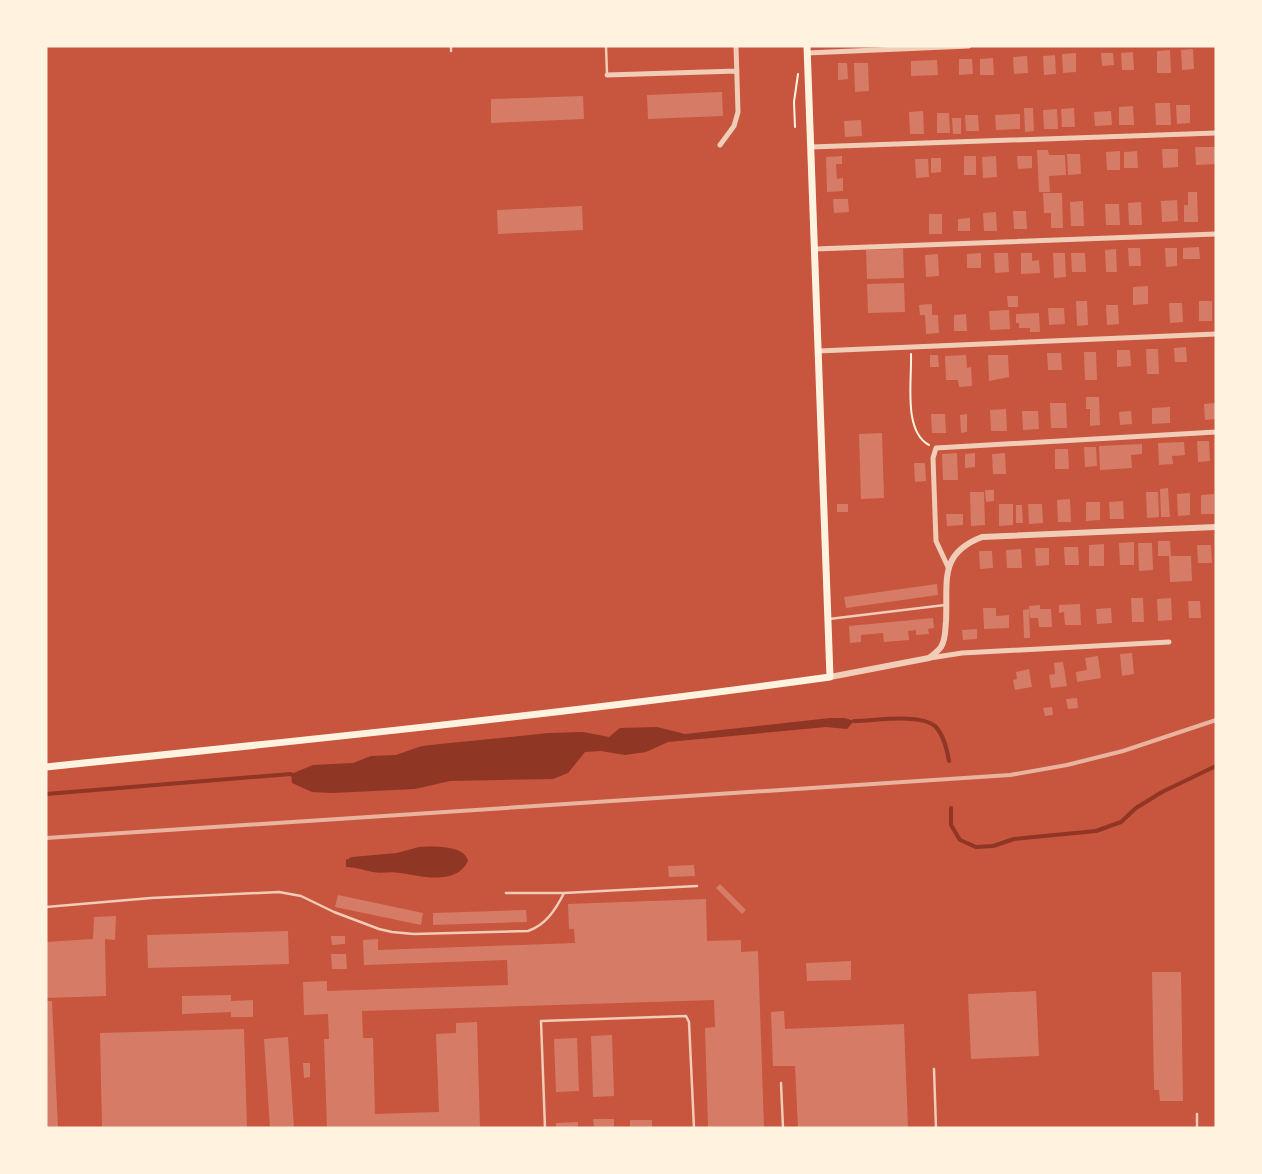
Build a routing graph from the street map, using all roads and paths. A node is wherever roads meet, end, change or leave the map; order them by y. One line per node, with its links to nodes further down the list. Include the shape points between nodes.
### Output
1 (451, 46): 6 (lane)
2 (606, 46): 9 (lane)
3 (736, 46): 8 (street)
4 (968, 46): 5 (street)
5 (807, 50): 13 (main road)
6 (451, 51)
7 (798, 69): 10 (path)
8 (737, 71): 9 (street); 12 (street, via 738,112 734,126)
9 (607, 75)
10 (795, 127)
11 (1216, 133): 13 (street)
12 (720, 145)
13 (811, 147): 15 (main road)
14 (1216, 234): 15 (street)
15 (815, 249): 18 (main road)
16 (1216, 334): 17 (street)
17 (910, 347): 18 (street); 20 (path, via 911,412 923,442)
18 (818, 351): 24 (main road)
19 (1216, 432): 20 (street)
20 (936, 448): 22 (street, via 933,458 936,541)
21 (1216, 527): 22 (street, via 982,537 955,552)
22 (948, 568): 23 (street)
23 (946, 605): 24 (lane); 26 (street, via 945,637 940,648)
24 (828, 620): 27 (main road)
25 (1169, 642): 26 (street, via 962,653)
26 (929, 658): 27 (street)
27 (830, 677): 28 (main road, via 716,693)
28 (46, 767)
29 (697, 886): 31 (lane)
30 (506, 893): 31 (lane)
31 (564, 893): 32 (lane, via 555,910 537,928 447,934 378,929 301,896 279,892)
32 (46, 907)
33 (934, 1069): 39 (lane)
34 (781, 1083): 38 (lane)
35 (1197, 1114): 40 (lane)
36 (545, 1128): 37 (lane, via 541,1021 686,1016 689,1022)
37 (694, 1128)
38 (783, 1128)
39 (936, 1128)
40 (1197, 1128)

